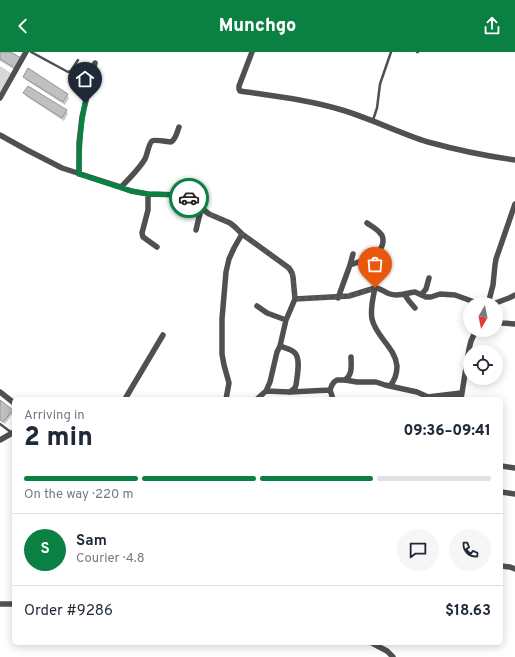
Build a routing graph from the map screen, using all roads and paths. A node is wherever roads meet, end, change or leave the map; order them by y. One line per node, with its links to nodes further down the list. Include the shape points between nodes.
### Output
1 (26, 52): 7 (street)
2 (31, 52): 5 (lane, via 68,72)
3 (252, 52): 8 (street, via 239,86 240,91 324,105)
4 (391, 52): 8 (lane, via 380,84)
5 (78, 60)
6 (95, 63): 12 (street, via 82,117)
7 (0, 98)
8 (373, 121): 11 (street, via 428,142)
9 (179, 126): 13 (street, via 173,141 152,141 144,161)
10 (0, 135): 12 (street, via 62,168)
11 (515, 160)
12 (79, 174): 13 (street)
13 (121, 188): 14 (street)
14 (148, 194): 16 (street, via 183,195); 20 (street, via 148,210 142,233 143,237)
15 (515, 204): 28 (street, via 496,259)
16 (201, 209): 18 (street); 19 (street, via 230,223)
17 (367, 223): 22 (street, via 381,234 382,245 372,257)
18 (196, 230)
19 (242, 234): 31 (street, via 288,268 293,277); 50 (street, via 229,259 226,272 222,354 229,383)
20 (157, 247)
21 (353, 254): 22 (street)
22 (350, 265): 29 (street)
23 (429, 278): 26 (street)
24 (375, 288): 25 (street, via 388,294); 29 (street); 43 (street, via 372,320 396,360 396,376)
25 (405, 295): 26 (street, via 415,292); 34 (street)
26 (421, 295): 30 (street, via 455,295)
27 (515, 295): 32 (street)
28 (490, 297)
29 (338, 298): 31 (street)
30 (463, 298)
31 (295, 299): 35 (street)
32 (503, 300)
33 (257, 306): 35 (street)
34 (415, 308)
35 (286, 320): 40 (street)
36 (503, 323): 37 (street)
37 (515, 324)
38 (163, 335): 49 (street)
39 (473, 337): 48 (street)
40 (280, 346): 45 (street); 47 (street, via 294,352 298,357 296,385)
41 (351, 357): 42 (street, via 351,372)
42 (345, 380): 43 (street, via 376,382); 44 (street, via 334,382)
43 (390, 386): 48 (street, via 428,397)
44 (330, 390): 47 (street); 52 (street)
45 (266, 391): 47 (street); 51 (street)
46 (0, 392): 53 (street)
47 (290, 392)
48 (461, 396)
49 (126, 397)
50 (226, 397)
51 (259, 397)
52 (332, 397)
53 (12, 401)
54 (0, 424): 55 (lane)
55 (12, 431)
56 (12, 433): 57 (street)
57 (0, 440)
58 (503, 466): 59 (street)
59 (515, 468)
60 (503, 492): 61 (street)
61 (515, 494)
62 (503, 566): 63 (street)
63 (515, 569)
64 (0, 604): 65 (street)
65 (12, 604)
66 (376, 645): 67 (street)
67 (393, 657)

